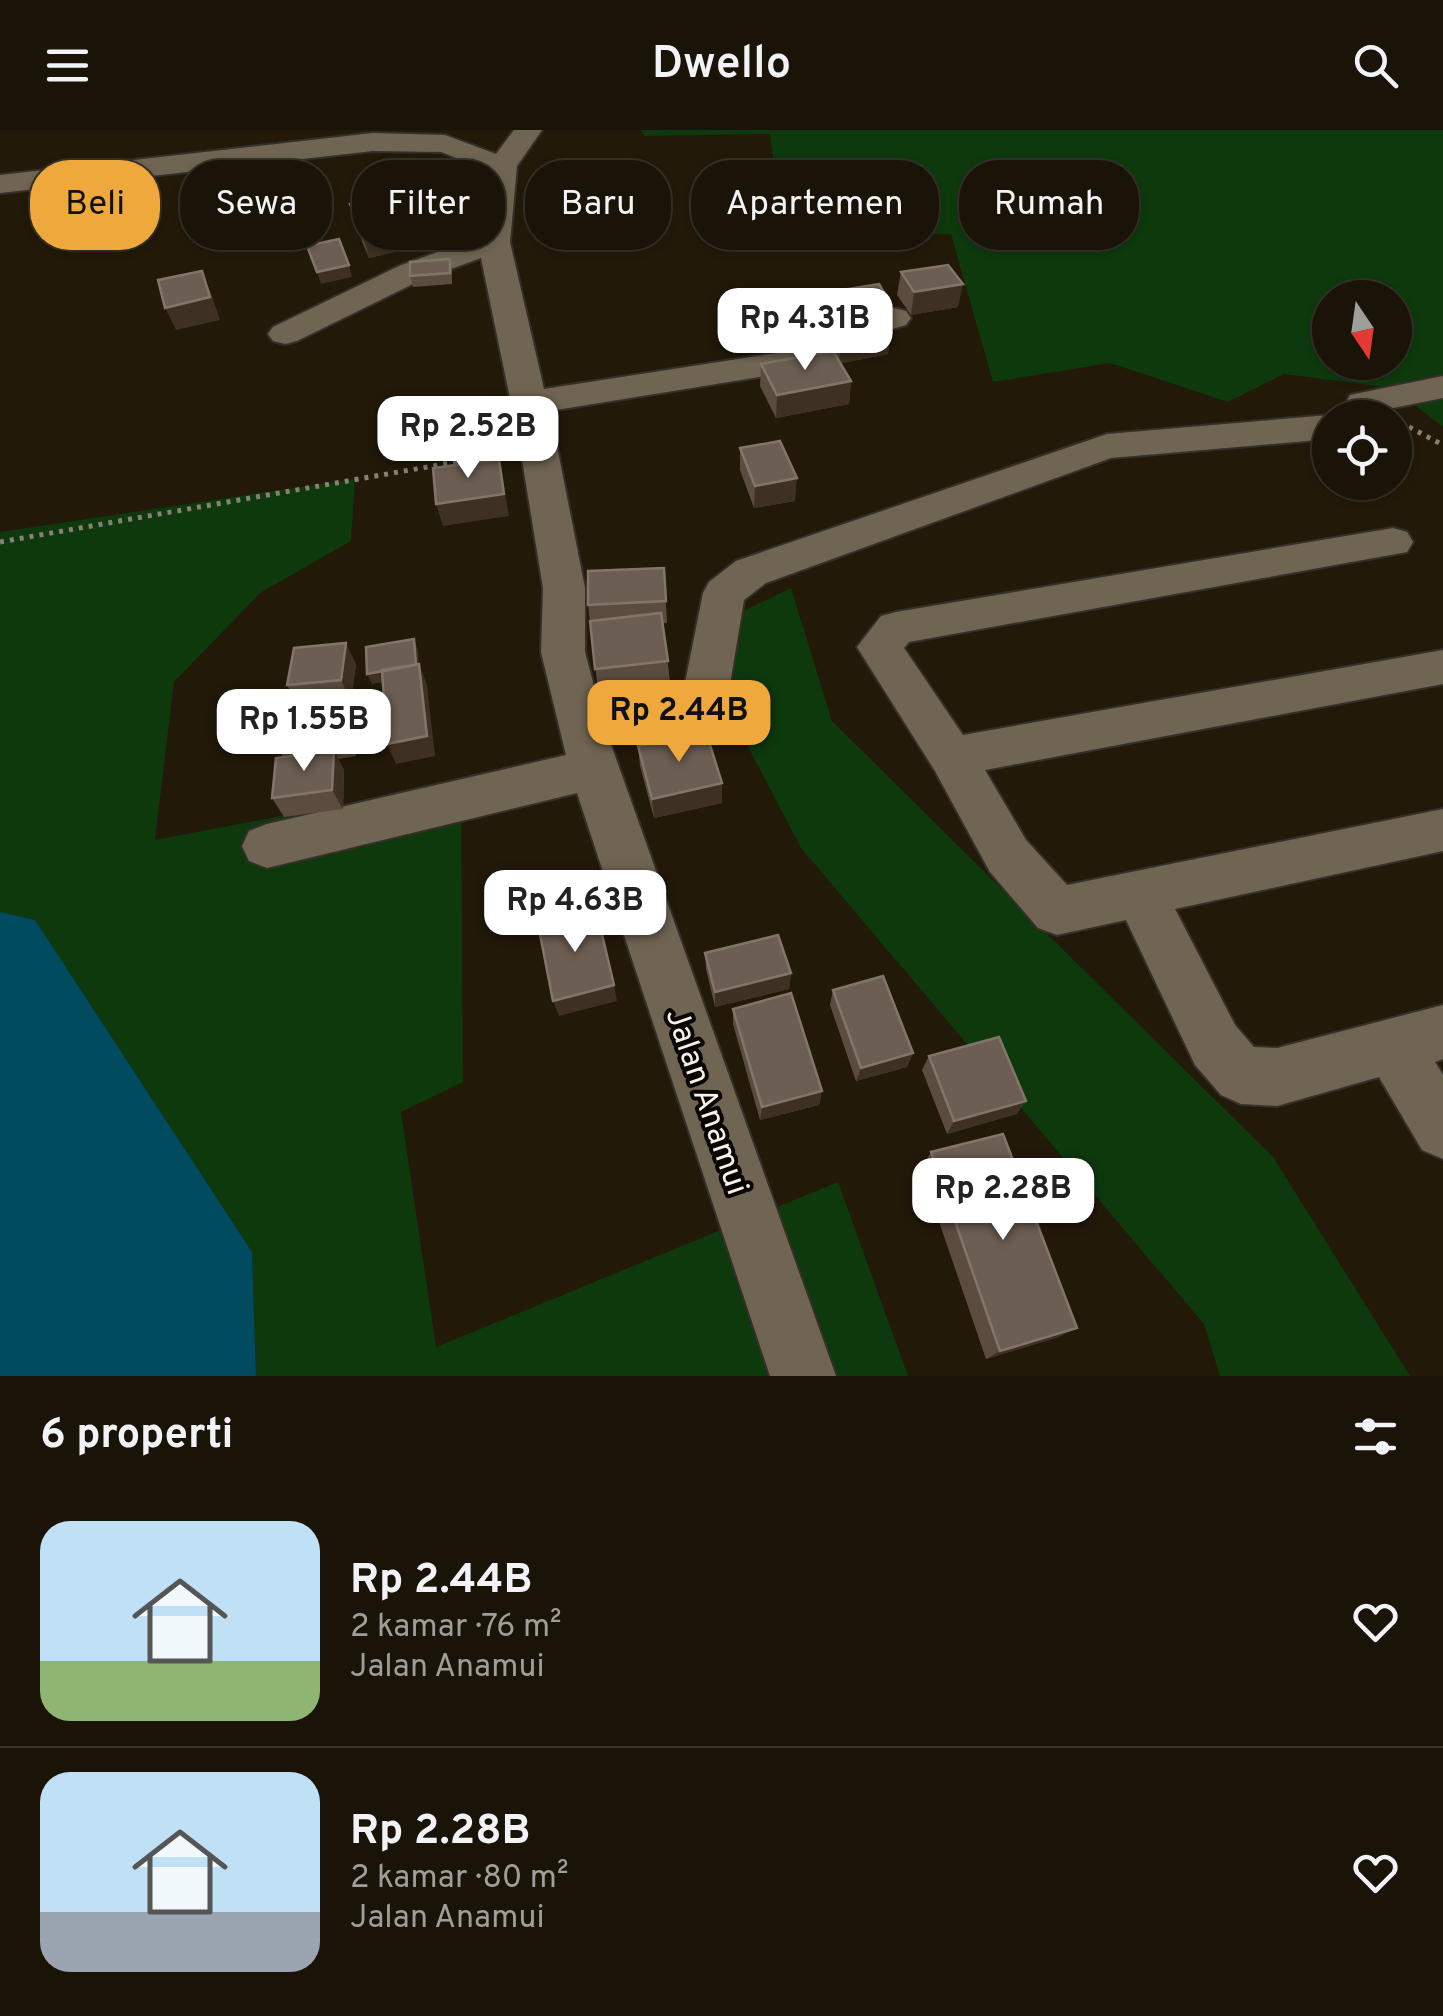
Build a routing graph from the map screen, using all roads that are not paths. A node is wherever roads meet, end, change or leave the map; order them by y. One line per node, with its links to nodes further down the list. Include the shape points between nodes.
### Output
1 (515, 148): 2 (street, via 373,142); 3 (street, Jalan Anamui)
2 (0, 184)
3 (505, 193)
4 (473, 250): 7 (street)
5 (496, 250): 10 (street, Jalan Anamui)
6 (894, 318): 10 (street, via 818,340 809,359)
7 (285, 334)
8 (1443, 387): 9 (street)
9 (1378, 400)
10 (534, 425): 14 (street, Jalan Anamui, via 564,588 563,652)
11 (1312, 429): 14 (street, via 1106,446 751,572 724,593 705,696)
12 (1393, 542): 15 (street, via 896,628 879,647)
13 (1443, 667): 15 (street)
14 (587, 748): 17 (street); 21 (street, Jalan Anamui)
15 (952, 757): 18 (street, via 1008,856 1057,911)
16 (1443, 830): 18 (street)
17 (267, 846)
18 (1140, 894): 19 (street, via 1215,1046 1242,1075 1277,1077)
19 (1417, 1038): 20 (street)
20 (1443, 1129)
21 (803, 1376)

